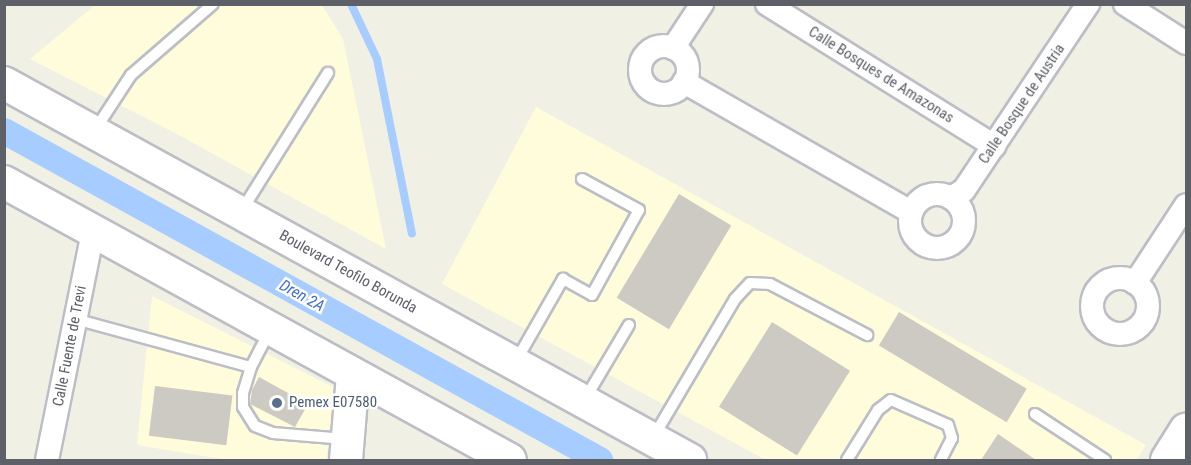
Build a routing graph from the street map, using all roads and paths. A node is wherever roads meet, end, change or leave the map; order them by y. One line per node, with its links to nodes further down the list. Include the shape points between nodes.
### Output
1 (213, 4): 11 (lane, via 131,75)
2 (702, 4): 7 (street)
3 (767, 4): 12 (street, Calle Bosques de Amazonas)
4 (1088, 4): 12 (street, Calle Bosque de Austria)
5 (1125, 4): 6 (street)
6 (1186, 43)
7 (673, 48): 9 (street, via 687,62); 9 (street, via 658,47 645,56 641,78 651,90 665,94)
8 (328, 73): 17 (lane)
9 (684, 82): 18 (street)
10 (4, 83): 11 (main road, Boulevard Teofilo Borunda)
11 (93, 132): 17 (main road, Boulevard Teofilo Borunda)
12 (994, 146): 15 (street, Calle Bosque de Austria, via 964,189)
13 (582, 179): 25 (lane, via 639,210 592,295 563,279)
14 (4, 182): 19 (main road)
15 (951, 198): 18 (street, via 922,198); 18 (street, via 962,210 963,228 946,248 931,248 915,238 910,227)
16 (1186, 205): 20 (street)
17 (240, 212): 25 (main road, Boulevard Teofilo Borunda)
18 (911, 212)
19 (93, 232): 21 (street, Calle Fuente de Trevi); 23 (main road)
20 (1135, 283)
21 (75, 319): 26 (lane); 33 (street, Calle Fuente de Trevi)
22 (629, 325): 28 (lane)
23 (271, 330): 26 (lane); 27 (main road)
24 (867, 335): 31 (lane, via 770,284 750,283 735,299)
25 (515, 364): 28 (main road, Boulevard Teofilo Borunda)
26 (251, 368): 32 (lane, via 243,407 255,426)
27 (353, 374): 32 (main road); 34 (main road)
28 (584, 402): 31 (main road, Boulevard Teofilo Borunda)
29 (1035, 414): 38 (lane)
30 (1186, 430): 39 (main road)
31 (652, 439): 35 (main road, Boulevard Teofilo Borunda)
32 (347, 450)
33 (47, 460)
34 (510, 460)
35 (690, 460)
36 (847, 460): 37 (lane, via 878,410 891,400 948,425 952,438)
37 (941, 460)
38 (1106, 460)
39 (1167, 460)

